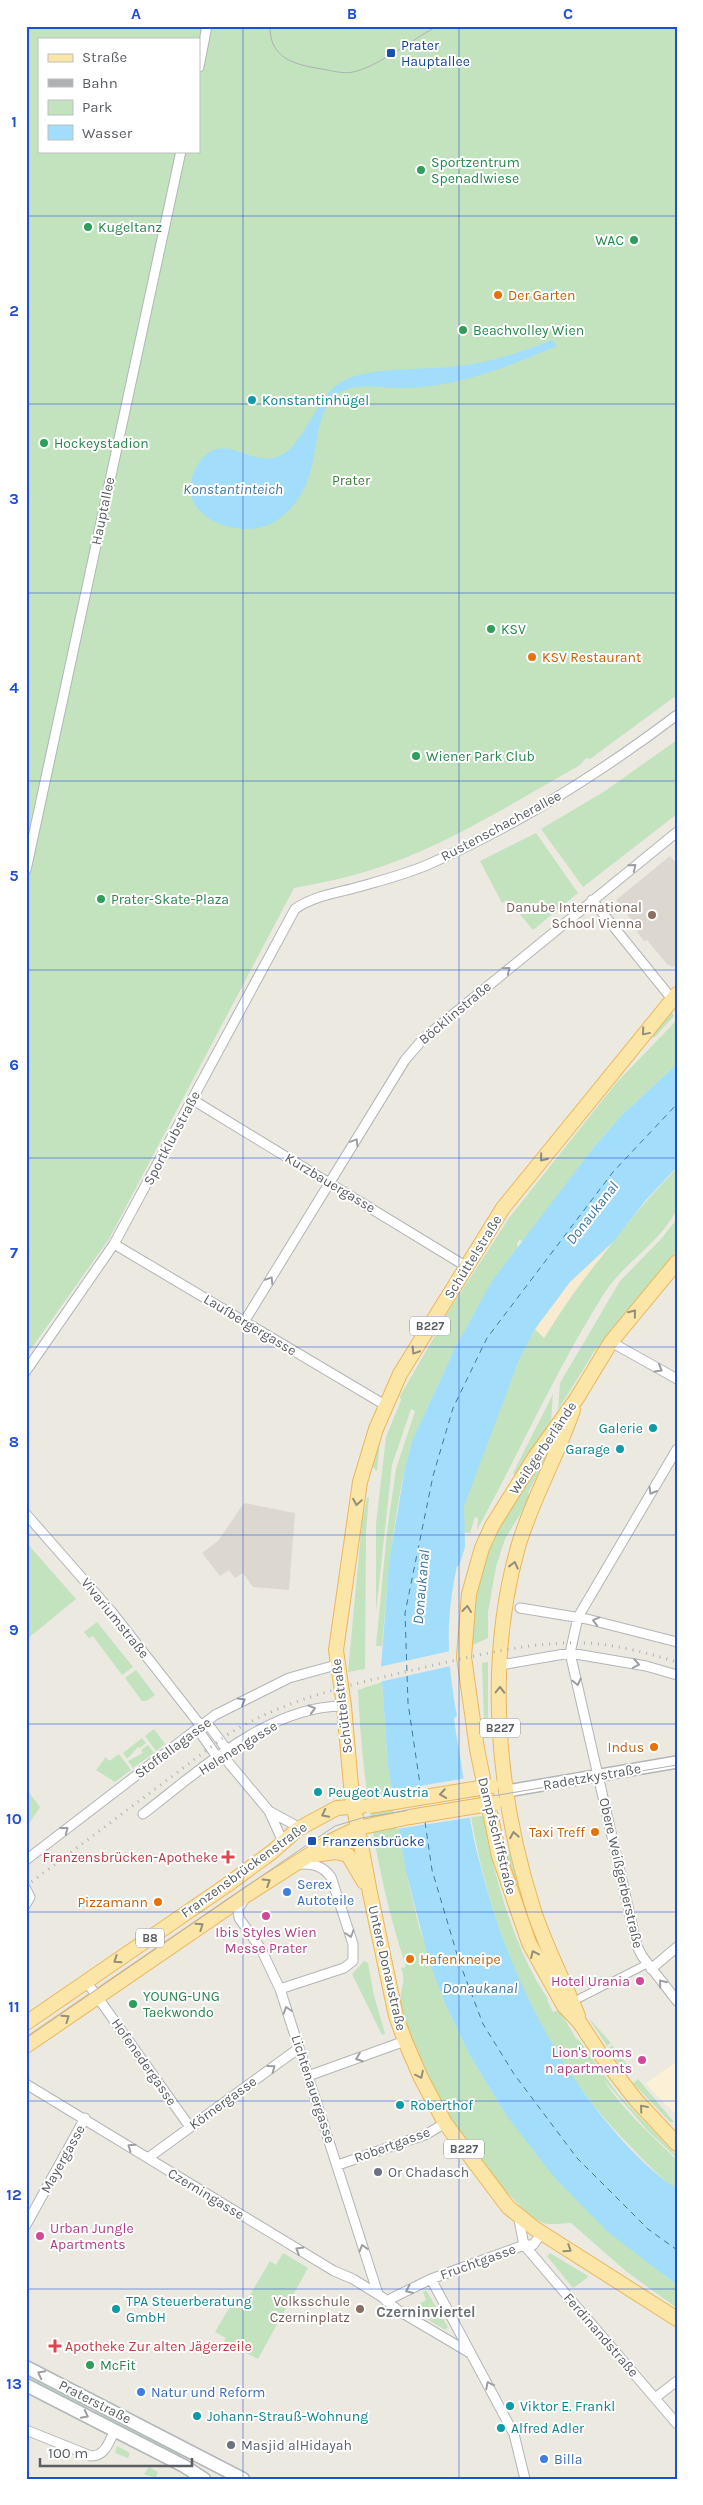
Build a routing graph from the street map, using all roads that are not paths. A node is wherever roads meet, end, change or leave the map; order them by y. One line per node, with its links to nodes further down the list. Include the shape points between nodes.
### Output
1 (207, 26): 2 (street)
2 (200, 61)
3 (181, 152): 6 (street, Hauptallee)
4 (677, 715): 7 (street, Rustenschacherallee, via 580,784 526,815 426,865)
5 (677, 832): 8 (street, Böcklinstraße, one-way to 5)
6 (26, 870)
7 (308, 900): 10 (street, Sportklubstraße, via 295,910 284,927)
8 (592, 900): 9 (street); 11 (street, Böcklinstraße, one-way to 8, via 405,1060 423,1039)
9 (675, 997): 14 (main road, Schüttelstraße / B227, one-way to 14, via 503,1208)
10 (193, 1100): 11 (street, Kurzbauergasse); 12 (street, Sportklubstraße)
11 (330, 1184): 14 (street, Kurzbauergasse); 15 (street, Böcklinstraße, one-way to 11)
12 (114, 1244): 15 (street, Laufbergergasse); 17 (street, Sportklubstraße)
13 (677, 1262): 16 (main road, Weißgerberlände / B227, one-way to 13)
14 (467, 1267): 20 (main road, Schüttelstraße / B227, one-way to 20, via 400,1374)
15 (244, 1322): 20 (street, Laufbergergasse)
16 (611, 1342): 18 (street, one-way to 18); 19 (main road, Weißgerberlände / B227)
17 (26, 1371)
18 (677, 1379)
19 (577, 1398): 27 (main road, Weißgerberlände / B227, one-way to 19, via 468,1594 482,1548 519,1481); 29 (main road, B227, one-way to 19, via 505,1606 519,1546 531,1506 564,1436)
20 (385, 1405): 28 (main road, Schüttelstraße / B227, one-way to 28, via 360,1482 337,1634)
21 (677, 1449): 24 (street, Obere Weißgerberstraße, one-way to 24)
22 (26, 1514): 32 (street, Vivariumstraße, via 111,1611)
23 (520, 1608): 24 (street)
24 (578, 1617): 25 (street, one-way to 24); 26 (street, Obere Weißgerberstraße)
25 (677, 1642)
26 (570, 1653): 29 (street); 30 (street, one-way to 30, via 646,1666); 35 (street, Obere Weißgerberstraße, one-way to 35)
27 (464, 1657): 55 (main road, Dampfschiffstraße / B227, one-way to 27, via 564,2006 540,1966 507,1884 479,1757)
28 (336, 1664): 31 (main road, Schüttelstraße / B227); 32 (street, Stoffellagasse, one-way to 28, via 252,1695 289,1678)
29 (501, 1665): 36 (main road, B227, one-way to 29, via 501,1737)
30 (677, 1675)
31 (344, 1706): 33 (street, Helenengasse, one-way to 31, via 264,1727 323,1706); 37 (main road, Schüttelstraße / B227)
32 (201, 1726): 33 (street, Vivariumstraße, via 210,1727 225,1746); 43 (street, Stoffellagasse, one-way to 32)
33 (222, 1756): 38 (street, Vivariumstraße); 39 (street, Helenengasse)
34 (677, 1762): 35 (street, Radetzkystraße)
35 (598, 1776): 36 (street, Radetzkystraße); 48 (street, Obere Weißgerberstraße, via 637,1946)
36 (507, 1791): 37 (main road, Franzensbrückenstraße / B8, one-way to 37, bridge, via 492,1786); 40 (main road, B8, bridge, via 495,1803); 55 (main road, B227, one-way to 36, via 534,1912 517,1850)
37 (353, 1806): 40 (main road, Schüttelstraße / B227); 41 (main road, Franzensbrückenstraße / B8, one-way to 41, via 337,1808)
38 (269, 1811): 41 (street, Vivariumstraße); 42 (street, Vivariumstraße)
39 (143, 1814)
40 (358, 1828): 44 (main road, Franzensbrückenstraße / B8); 45 (main road, Untere Donaustraße / B227)
41 (298, 1829): 42 (main road, Franzensbrückenstraße / B8)
42 (283, 1842): 49 (main road, Franzensbrückenstraße / B8, one-way to 49, via 227,1885)
43 (26, 1860)
44 (300, 1860): 45 (main road, via 334,1852 348,1855); 46 (main road, Franzensbrückenstraße / B8, one-way to 44); 50 (street, one-way to 50, via 316,1864 331,1877 353,1944 353,1961 344,1968)
45 (370, 1893): 56 (main road, Untere Donaustraße / B227, via 396,2016)
46 (248, 1894): 50 (street, Lichtenauergasse, via 238,1909 239,1918 261,1948); 51 (main road, Franzensbrückenstraße / B8, one-way to 46)
47 (677, 1948): 48 (street)
48 (649, 1967): 52 (street); 53 (street, Obere Weißgerberstraße, one-way to 48)
49 (86, 1981): 51 (street, Hofenedergasse); 54 (main road, Franzensbrückenstraße / B8)
50 (280, 1989): 58 (street, Lichtenauergasse, one-way to 50)
51 (97, 1997): 57 (main road, Franzensbrückenstraße / B8, one-way to 51); 63 (street, Hofenedergasse)
52 (580, 1998)
53 (677, 2001)
54 (26, 2023)
55 (580, 2023): 64 (main road, Dampfschiffstraße / B227, one-way to 55, via 625,2086)
56 (405, 2041): 59 (street, one-way to 59); 62 (main road, Untere Donaustraße / B227, one-way to 62)
57 (26, 2046)
58 (299, 2048): 59 (street, Lichtenauergasse); 63 (street, Körnergasse, one-way to 58)
59 (308, 2076): 66 (street, Lichtenauergasse)
60 (26, 2084): 61 (street, Czerningasse)
61 (85, 2118): 65 (street, Czerningasse, one-way to 61); 68 (street, Mayergasse)
62 (445, 2123): 66 (street, Robertgasse, via 427,2134); 67 (main road, Untere Donaustraße / B227, via 497,2194)
63 (190, 2127): 65 (street, Körnergasse)
64 (677, 2144)
65 (148, 2158): 72 (street, Czerningasse, one-way to 65, via 334,2271)
66 (338, 2165): 72 (street, Lichtenauergasse, one-way to 66)
67 (518, 2215): 69 (main road, Untere Donaustraße / B227); 70 (street, Fruchtgasse)
68 (26, 2225)
69 (542, 2233): 70 (street, Fruchtgasse, via 533,2245); 74 (main road, Untere Donaustraße / B227, one-way to 74)
70 (524, 2245): 71 (street, Fruchtgasse); 79 (street, Ferdinandstraße)
71 (431, 2280): 73 (street, Fruchtgasse, one-way to 73); 75 (street)
72 (378, 2294): 73 (street, Czerningasse)
73 (386, 2301): 75 (street, Czerningasse)
74 (677, 2319)
75 (470, 2353): 86 (street, one-way to 75, via 514,2434)
76 (26, 2367): 83 (main road, Praterstraße, one-way to 76)
77 (677, 2380): 79 (street)
78 (26, 2385): 82 (main road, Praterstraße, one-way to 82)
79 (655, 2398): 80 (street, Ferdinandstraße)
80 (677, 2424)
81 (26, 2430): 82 (street, via 81,2453 98,2456)
82 (115, 2430): 84 (main road, Praterstraße)
83 (208, 2462): 84 (street); 85 (main road, Praterstraße)
84 (201, 2478)
85 (243, 2479)
86 (525, 2479)

